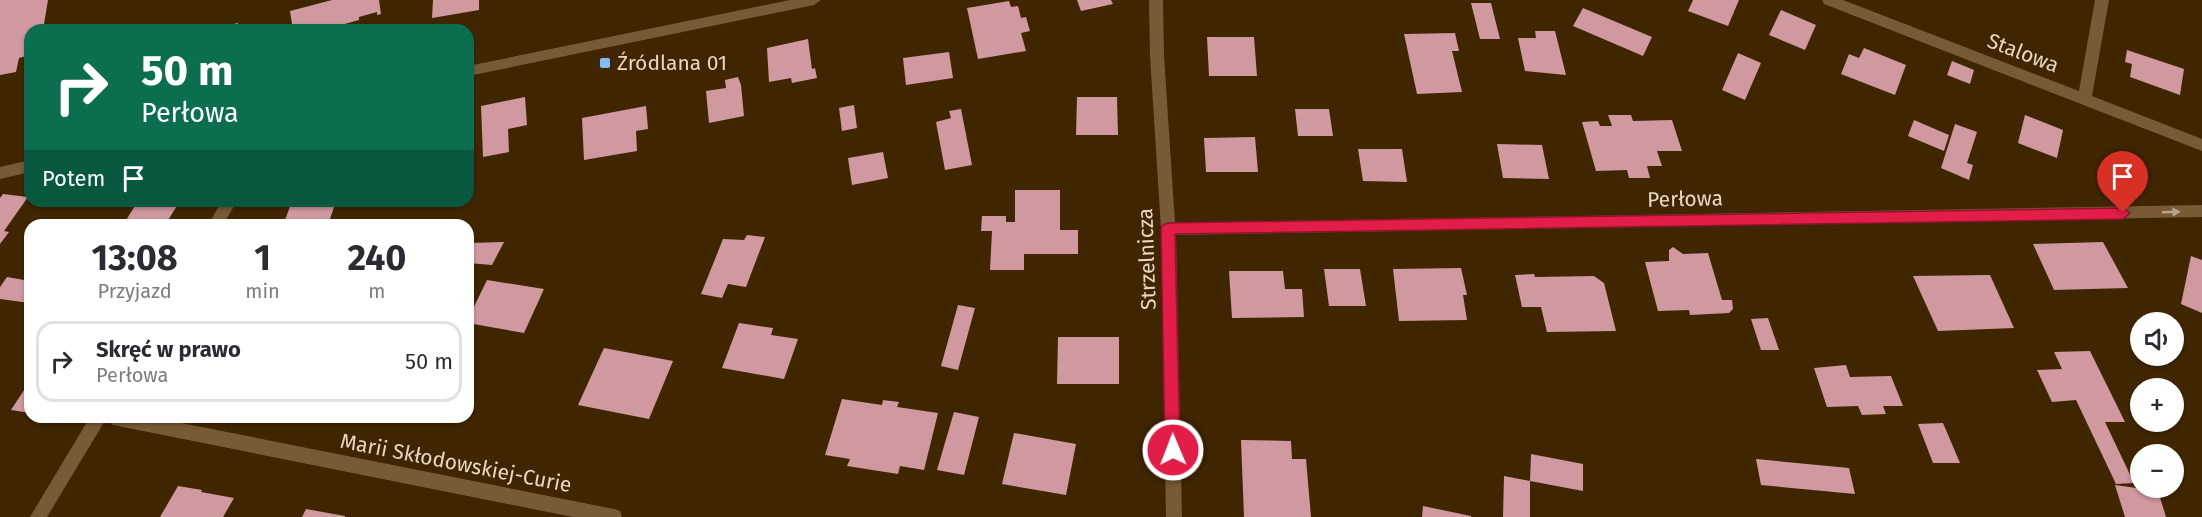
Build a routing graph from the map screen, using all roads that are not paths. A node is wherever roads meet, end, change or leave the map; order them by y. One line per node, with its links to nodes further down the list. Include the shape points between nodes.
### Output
1 (814, 0): 5 (street)
2 (1156, 0): 11 (street, Strzelnicza)
3 (1829, 0): 6 (street, Stalowa)
4 (2102, 0): 6 (street)
5 (474, 70)
6 (2084, 100): 7 (street, Stalowa)
7 (2202, 145)
8 (24, 167): 9 (street)
9 (0, 172)
10 (2202, 211): 11 (street, Perłowa, one-way to 10)
11 (1168, 229): 16 (street, Strzelnicza)
12 (95, 423): 14 (street)
13 (143, 423): 15 (street, Marii Skłodowskiej-Curie)
14 (38, 517)
15 (614, 517)
16 (1174, 517)

